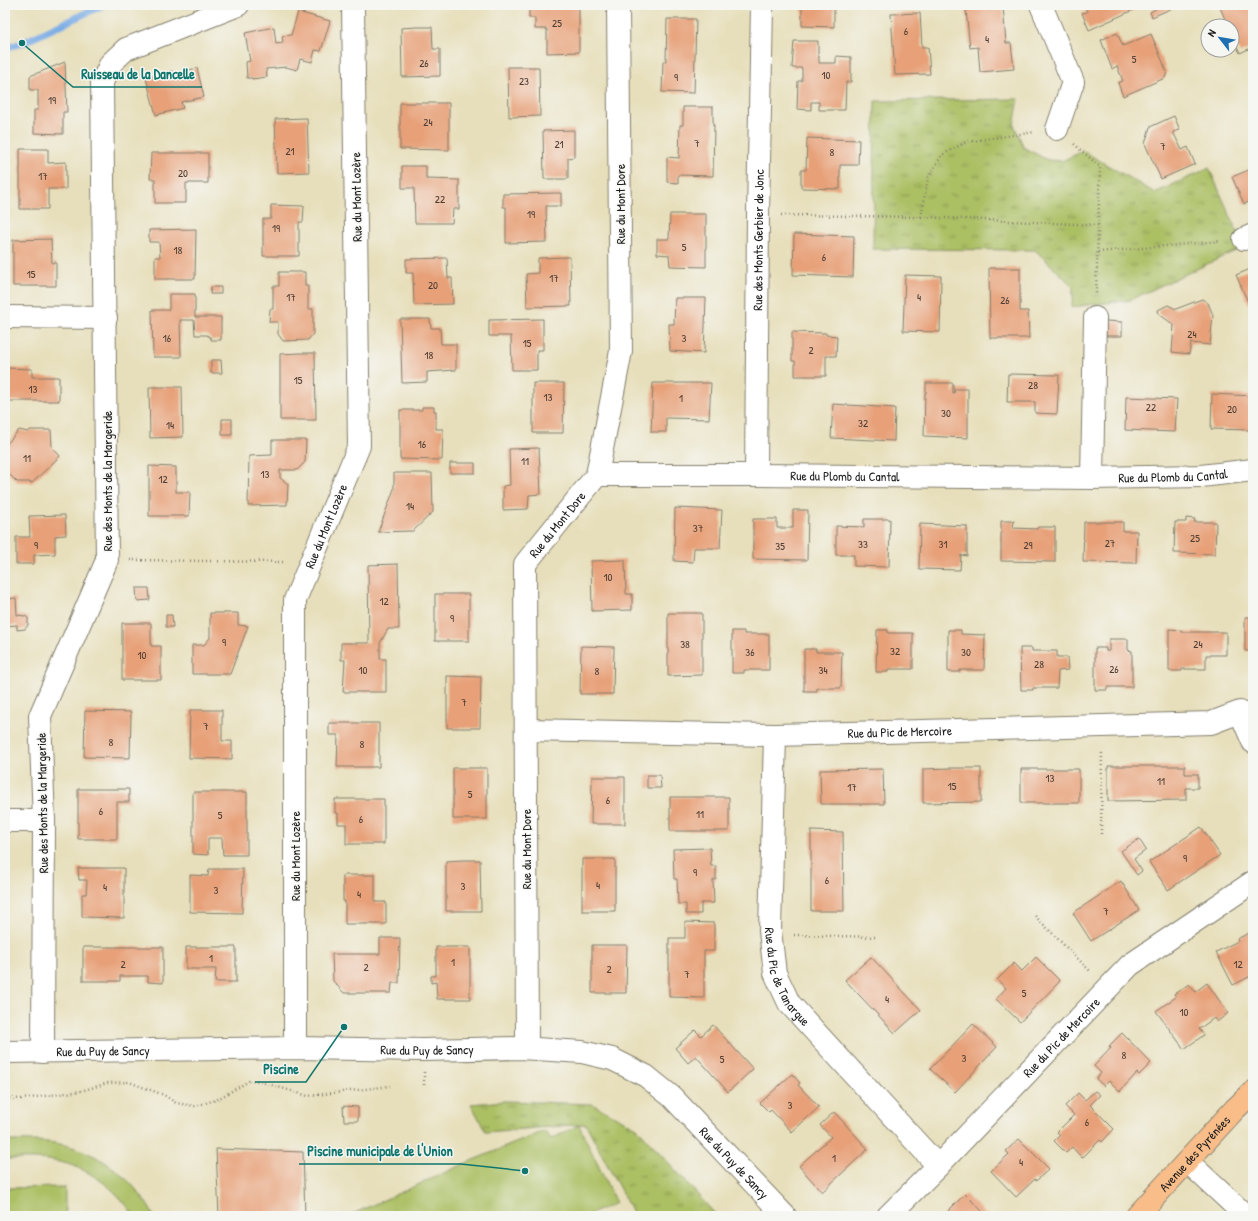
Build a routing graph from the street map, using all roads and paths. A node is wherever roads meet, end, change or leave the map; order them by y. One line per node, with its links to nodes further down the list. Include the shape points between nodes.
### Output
1 (238, 5): 13 (street, Rue des Monts de la Margeride, via 126,49 111,63 102,82)
2 (353, 5): 20 (street, Rue du Mont Lozère, via 359,446)
3 (618, 5): 17 (street, Rue du Mont Dore, via 621,351)
4 (762, 5): 7 (street, Rue des Monts Gerbier de Jonc)
5 (1041, 5): 6 (street, via 1073,82)
6 (1057, 129): 8 (path, via 966,142 942,155 928,178); 9 (path, via 1100,167)
7 (758, 215): 8 (path); 16 (street, Rue des Monts Gerbier de Jonc)
8 (921, 217): 9 (path)
9 (1098, 225): 11 (path)
10 (1249, 237): 11 (path)
11 (1098, 252): 14 (path)
12 (5, 317): 13 (street)
13 (106, 318): 19 (street, Rue des Monts de la Margeride)
14 (1095, 318): 18 (street)
15 (1253, 470): 18 (street, Rue du Plomb du Cantal, via 1201,476)
16 (756, 475): 17 (street, Rue du Plomb du Cantal); 18 (street, Rue du Plomb du Cantal)
17 (597, 476): 22 (street, Rue du Mont Dore, via 525,564)
18 (1092, 478)
19 (107, 560): 20 (path); 26 (street, Rue des Monts de la Margeride, via 40,716)
20 (311, 563): 33 (street, Rue du Mont Lozère, via 295,600)
21 (1103, 725): 23 (street, Rue du Pic de Mercoire); 24 (street, Rue du Pic de Mercoire, via 1211,723 1240,712); 27 (path)
22 (526, 730): 23 (street, Rue du Pic de Mercoire); 34 (street, Rue du Mont Dore)
23 (775, 735): 30 (street, Rue du Pic de Tanargue)
24 (1253, 742)
25 (5, 821): 26 (street)
26 (44, 821): 36 (street, Rue des Monts de la Margeride)
27 (1101, 834)
28 (1253, 882): 32 (street, Rue du Pic de Mercoire, via 1130,965)
29 (1035, 916): 32 (path)
30 (770, 931): 31 (path, via 788,935); 41 (street, Rue du Pic de Tanargue, via 775,973 789,1003)
31 (878, 938)
32 (1108, 989): 41 (street, Rue du Pic de Mercoire)
33 (295, 1048): 34 (street, Rue du Puy de Sancy); 36 (street, Rue du Puy de Sancy)
34 (528, 1048): 42 (street, Rue du Puy de Sancy, via 582,1052 612,1059 646,1076 672,1097)
35 (5, 1052): 36 (street, Rue du Puy de Sancy)
36 (43, 1052)
37 (390, 1086): 39 (path, via 308,1096 258,1081 249,1081 216,1100 195,1106 176,1103 164,1095 129,1082 108,1083 81,1091 22,1099)
38 (1253, 1092): 40 (main road, Avenue des Pyrénées)
39 (5, 1098)
40 (1188, 1162): 44 (main road, Avenue des Pyrénées); 45 (street)
41 (938, 1166): 43 (street, Rue du Pic de Mercoire)
42 (785, 1216)
43 (888, 1216)
44 (1136, 1216)
45 (1246, 1216)

